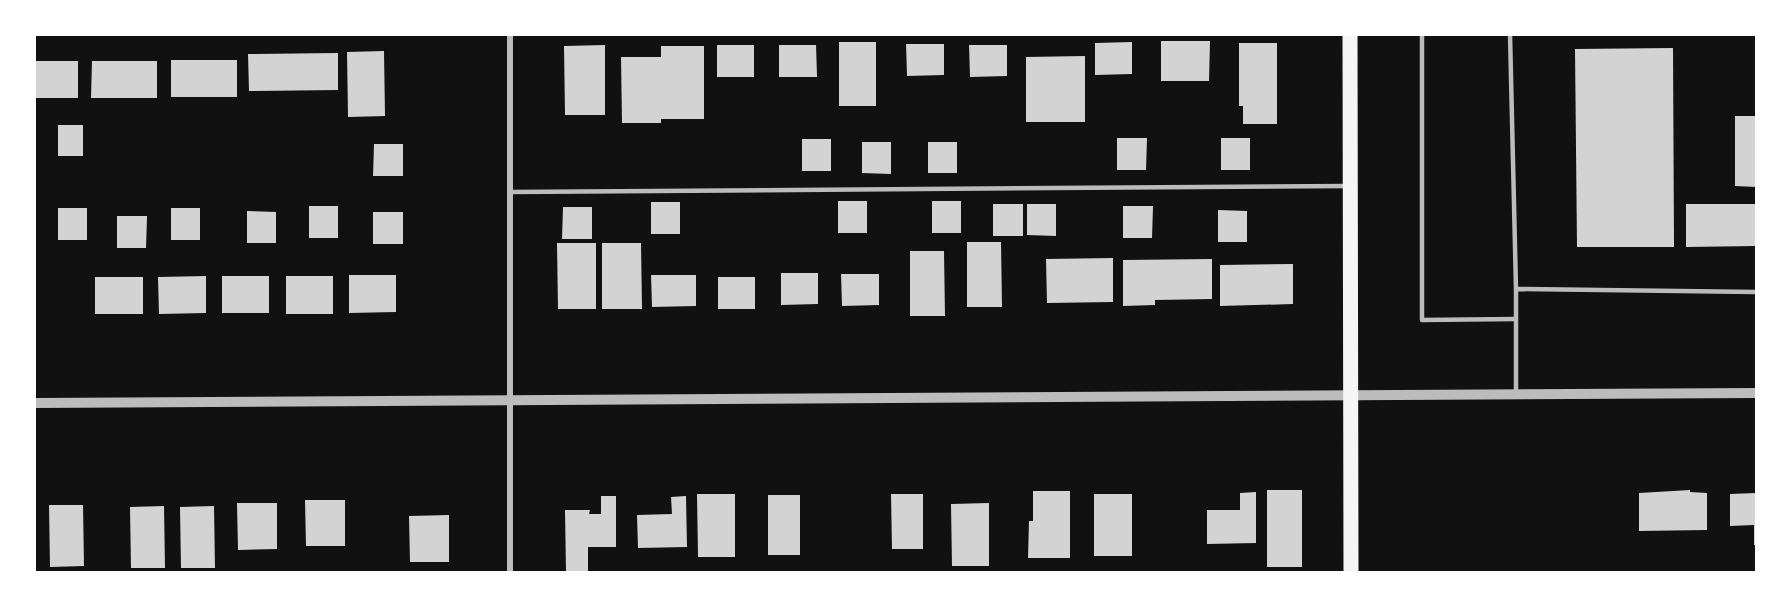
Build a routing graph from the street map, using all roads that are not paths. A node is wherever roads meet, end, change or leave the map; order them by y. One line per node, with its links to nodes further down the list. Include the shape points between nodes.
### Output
1 (510, 34): 6 (street)
2 (1350, 34): 5 (main road)
3 (1422, 34): 9 (lane, via 1422,320)
4 (1510, 34): 7 (lane)
5 (1351, 186): 6 (lane); 12 (main road)
6 (510, 192): 13 (street)
7 (1516, 289): 8 (lane); 9 (lane)
8 (1756, 292)
9 (1516, 319): 11 (lane)
10 (1756, 393): 11 (street)
11 (1516, 394): 12 (street)
12 (1352, 396): 13 (street); 16 (main road)
13 (511, 401): 14 (street); 15 (street)
14 (34, 403)
15 (510, 573)
16 (1351, 573)

